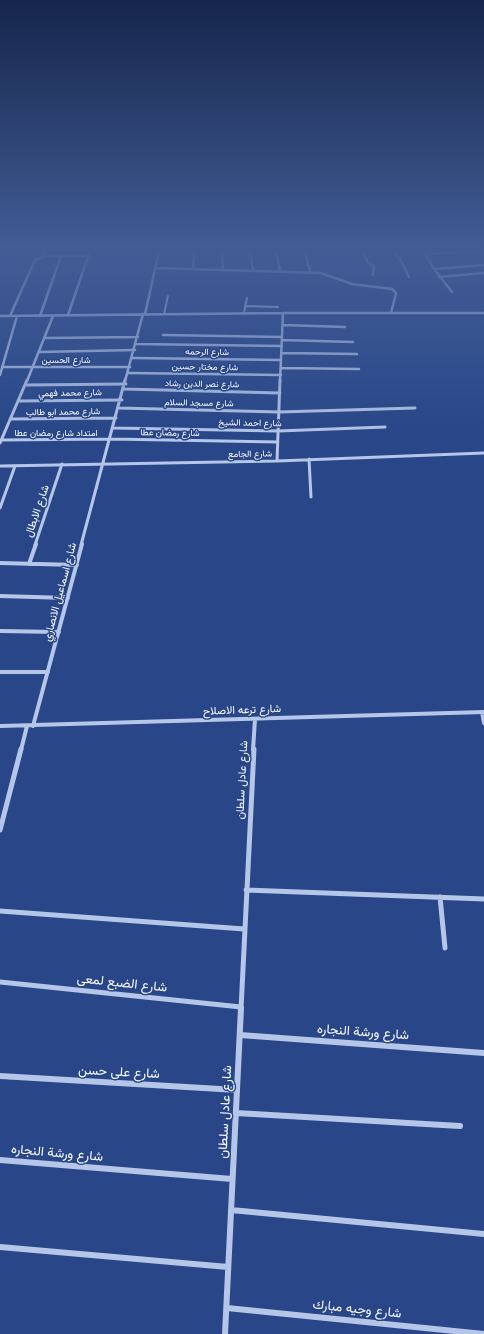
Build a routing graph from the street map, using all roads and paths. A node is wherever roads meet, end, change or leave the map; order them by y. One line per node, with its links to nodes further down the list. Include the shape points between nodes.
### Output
1 (224, 313): 4 (street)
2 (283, 313): 11 (street)
3 (144, 314): 4 (street); 5 (street); 14 (street, شارع اسماعيل الانصاري)
4 (164, 314)
5 (68, 315): 10 (street)
6 (0, 316): 7 (street)
7 (10, 316): 8 (street)
8 (17, 316): 9 (street); 26 (street)
9 (40, 316): 10 (street)
10 (53, 316): 15 (street)
11 (283, 326): 12 (street); 16 (street)
12 (345, 327)
13 (163, 335): 16 (street)
14 (138, 337): 15 (street); 18 (street, شارع اسماعيل الانصاري)
15 (44, 338): 21 (street)
16 (282, 339): 17 (street); 19 (street)
17 (353, 342)
18 (136, 344): 19 (street); 20 (street, شارع اسماعيل الانصاري)
19 (282, 346): 22 (street)
20 (135, 350): 21 (street); 24 (street, شارع اسماعيل الانصاري)
21 (39, 352): 27 (street)
22 (282, 353): 23 (street); 25 (street)
23 (357, 354)
24 (133, 358): 25 (street, شارع الرحمه); 28 (street, شارع اسماعيل الانصاري)
25 (281, 360): 29 (street)
26 (2, 367): 27 (street, شارع الحسين); 32 (street)
27 (33, 367): 28 (street, شارع الحسين); 35 (street)
28 (130, 367): 31 (street, شارع اسماعيل الانصاري)
29 (281, 368): 30 (street); 33 (street)
30 (359, 369)
31 (129, 373): 33 (street, شارع مختار حسين); 34 (street, شارع اسماعيل الانصاري)
32 (0, 375)
33 (281, 375): 37 (street)
34 (126, 384): 35 (street); 36 (street, شارع اسماعيل الانصاري)
35 (25, 385): 39 (street)
36 (124, 389): 37 (street, شارع نصر الدين رشاد); 38 (street, شارع اسماعيل الانصاري)
37 (280, 393): 42 (street)
38 (122, 400): 39 (street, شارع محمد فهمي); 40 (street, شارع اسماعيل الانصاري)
39 (18, 401): 44 (street)
40 (119, 408): 42 (street, شارع مسجد السلام); 43 (street, شارع اسماعيل الانصاري)
41 (414, 408): 42 (street, شارع مسجد السلام)
42 (279, 412): 47 (street)
43 (116, 418): 44 (street, شارع محمد ابو طالب); 46 (street, شارع اسماعيل الانصاري)
44 (10, 419): 49 (street)
45 (385, 427): 47 (street, شارع احمد الشيخ)
46 (114, 428): 47 (street, شارع احمد الشيخ); 48 (street, شارع اسماعيل الانصاري)
47 (278, 431): 50 (street)
48 (111, 439): 49 (street, امتداد شارع رمضان عطا); 50 (street, شارع رمضان عطا); 54 (street, شارع اسماعيل الانصاري)
49 (1, 442)
50 (278, 442): 53 (street)
51 (484, 453): 52 (street, شارع الجامع)
52 (309, 459): 53 (street, شارع الجامع); 58 (street)
53 (277, 461): 54 (street, شارع الجامع)
54 (105, 463): 55 (street, شارع الجامع); 62 (street, شارع اسماعيل الانصاري)
55 (62, 464): 57 (street, شارع الجامع); 61 (street, شارع الابطال)
56 (0, 466): 57 (street, شارع الجامع)
57 (15, 466): 59 (street)
58 (311, 497)
59 (0, 508)
60 (0, 563): 61 (street)
61 (29, 564): 62 (street)
62 (77, 564): 64 (street, شارع اسماعيل الانصاري)
63 (0, 596): 64 (street)
64 (68, 598): 66 (street, شارع اسماعيل الانصاري)
65 (0, 631): 66 (street)
66 (59, 632): 68 (street, شارع اسماعيل الانصاري)
67 (0, 672): 68 (street)
68 (48, 672): 74 (street, شارع اسماعيل الانصاري)
69 (483, 712): 70 (street, شارع ترعه الاصلاح); 71 (street)
70 (255, 719): 74 (street, شارع ترعه الاصلاح); 76 (street, شارع عادل سلطان)
71 (484, 723)
72 (0, 726): 73 (street, شارع ترعه الاصلاح)
73 (27, 726): 74 (street, شارع ترعه الاصلاح); 75 (street)
74 (33, 726)
75 (0, 830)
76 (246, 890): 77 (street); 80 (street, شارع عادل سلطان)
77 (440, 897): 78 (street); 81 (street)
78 (484, 899)
79 (0, 912): 80 (street)
80 (244, 929): 83 (street, شارع عادل سلطان)
81 (445, 948)
82 (0, 982): 83 (street, شارع الضبع لمعى)
83 (241, 1007): 84 (street, شارع عادل سلطان)
84 (240, 1035): 85 (street, شارع ورشة النجاره); 87 (street, شارع عادل سلطان)
85 (484, 1052)
86 (0, 1076): 87 (street, شارع على حسن)
87 (237, 1090): 88 (street, شارع عادل سلطان)
88 (236, 1113): 89 (street); 91 (street, شارع عادل سلطان)
89 (460, 1126)
90 (0, 1160): 91 (street, شارع ورشة النجاره)
91 (232, 1179): 92 (street, شارع عادل سلطان)
92 (231, 1210): 93 (street); 95 (street, شارع عادل سلطان)
93 (484, 1234)
94 (0, 1247): 95 (street)
95 (228, 1267): 96 (street, شارع عادل سلطان)
96 (227, 1308): 97 (street, شارع عادل سلطان); 98 (street, شارع وجيه مبارك)
97 (225, 1334)
98 (484, 1334)

